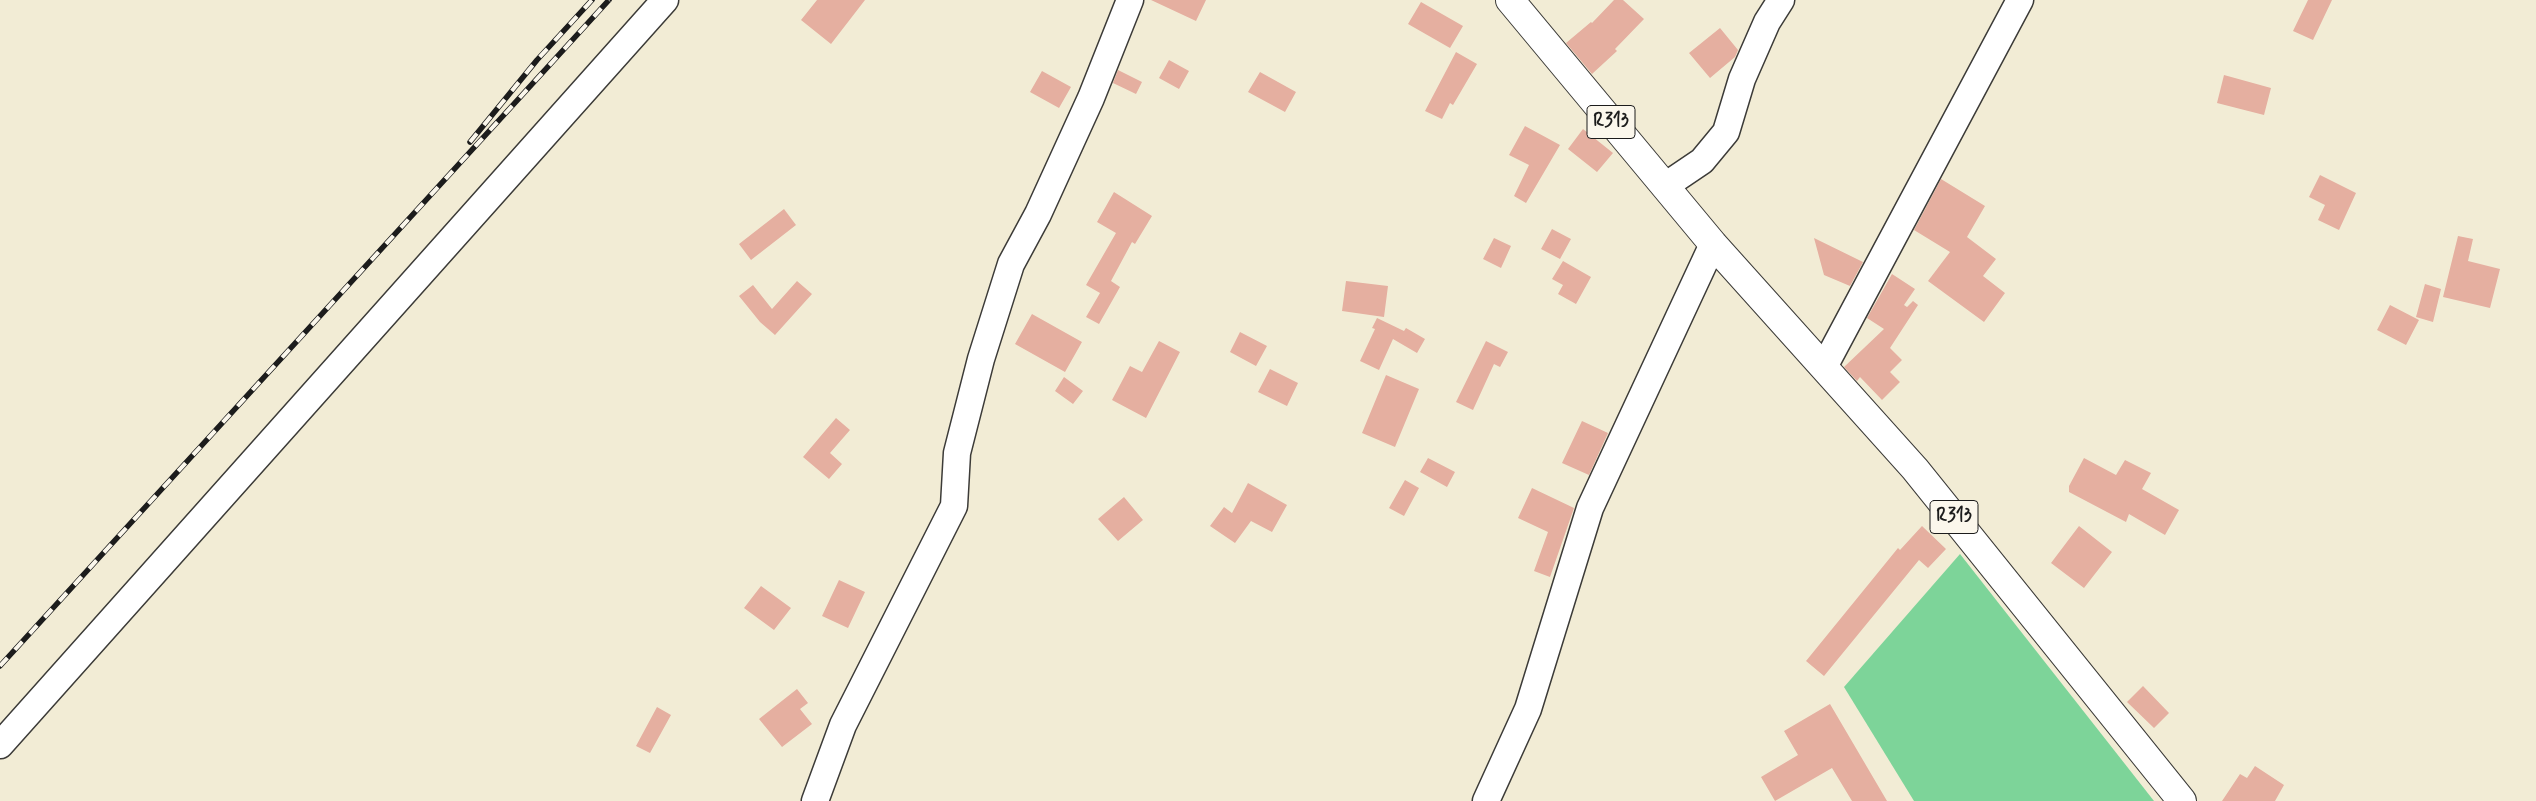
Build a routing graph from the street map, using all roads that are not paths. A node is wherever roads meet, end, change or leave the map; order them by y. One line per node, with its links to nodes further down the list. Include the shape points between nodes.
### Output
1 (665, 0): 9 (street)
2 (1130, 0): 10 (street, via 1087,107 1038,214 1011,264 981,359 957,453 954,506 843,725)
3 (1510, 0): 6 (main road, R313)
4 (1781, 0): 6 (street, via 1767,22 1742,79 1726,132 1702,161)
5 (2020, 0): 8 (street)
6 (1665, 186): 7 (main road, R313)
7 (1713, 244): 8 (main road, R313); 11 (street, via 1590,508 1528,710)
8 (1824, 367): 12 (main road, R313, via 1914,469)
9 (0, 745)
10 (815, 801)
11 (1486, 801)
12 (2182, 801)

